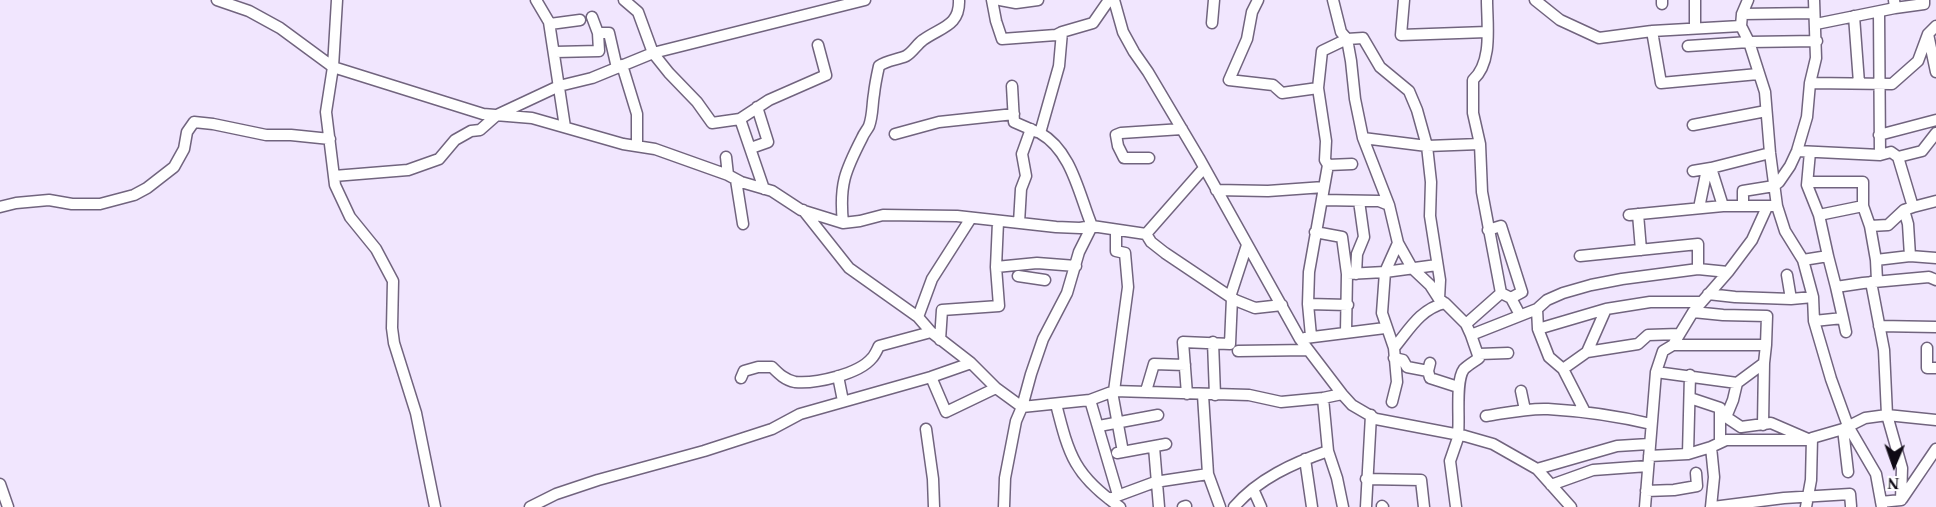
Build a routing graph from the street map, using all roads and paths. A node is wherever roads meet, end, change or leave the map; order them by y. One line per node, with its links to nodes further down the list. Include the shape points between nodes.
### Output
1 (217, 0): 47 (street, via 280,28)
2 (337, 0): 47 (street)
3 (536, 0): 30 (street)
4 (624, 0): 45 (street, via 638,12)
5 (865, 0): 45 (street)
6 (959, 0): 111 (street, via 959,12 952,23 921,41 905,57 879,66 868,129 841,188)
7 (992, 0): 36 (street, via 1002,39 1056,36)
8 (1000, 0): 9 (street)
9 (1038, 0)
10 (1109, 0): 36 (street, via 1092,23)
11 (1114, 0): 64 (street, via 1123,32)
12 (1214, 0): 29 (street)
13 (1258, 0): 55 (street, via 1229,80 1273,85 1282,93)
14 (1333, 0): 39 (street, via 1341,33)
15 (1404, 0): 37 (street, via 1401,35)
16 (1487, 0): 37 (street)
17 (1534, 0): 35 (street, via 1560,20 1599,38)
18 (1695, 0): 33 (street)
19 (1748, 0): 25 (street)
20 (1814, 0): 24 (street)
21 (1924, 0): 22 (street, via 1924,4)
22 (1894, 4): 23 (street)
23 (1879, 12): 26 (street); 50 (street)
24 (1814, 13): 25 (street); 31 (street)
25 (1742, 14): 32 (street)
26 (1854, 16): 31 (street); 52 (street)
27 (592, 17): 38 (street)
28 (580, 20): 30 (street)
29 (1212, 23)
30 (550, 24): 44 (street)
31 (1816, 24): 40 (street)
32 (1741, 26): 33 (street); 41 (street)
33 (1695, 28): 35 (street)
34 (1932, 30): 48 (street); 50 (street, via 1918,61 1892,84)
35 (1652, 31): 49 (street, via 1661,83)
36 (1062, 32): 65 (street, via 1059,66)
37 (1487, 32): 71 (street, via 1482,72 1473,80 1472,95)
38 (598, 33): 44 (street, via 599,51); 46 (street, via 609,33)
39 (1347, 39): 55 (street, via 1322,51); 69 (street); 73 (street, via 1363,38 1380,67 1409,91)
40 (1816, 41): 41 (street); 51 (street)
41 (1749, 42): 43 (street); 49 (street)
42 (818, 45): 56 (street, via 826,75)
43 (1688, 46)
44 (555, 52): 53 (street)
45 (653, 53): 46 (street); 60 (street, via 712,123)
46 (620, 66): 53 (street); 72 (street, via 637,114)
47 (333, 67): 59 (street); 70 (street, via 327,112)
48 (1936, 72)
49 (1758, 74): 57 (street, via 1765,92)
50 (1880, 82): 52 (street); 68 (street)
51 (1810, 83): 52 (street); 75 (street, via 1808,117)
52 (1859, 83)
53 (559, 86): 59 (street); 63 (street)
54 (1012, 86): 58 (street)
55 (1318, 88): 83 (street)
56 (757, 107): 60 (street); 74 (street, via 768,142)
57 (1766, 111): 62 (street); 77 (street)
58 (1014, 114): 65 (street, via 1014,122); 67 (street, via 939,122)
59 (497, 115): 63 (street, via 532,118); 89 (street, via 480,130 455,140 439,159 408,170)
60 (740, 119): 74 (street)
61 (1936, 120): 68 (street)
62 (1693, 125)
63 (565, 127): 72 (street)
64 (1182, 129): 81 (street, via 1116,135 1124,158); 85 (street)
65 (1036, 131): 112 (street, via 1022,154 1026,176 1021,189); 114 (street, via 1054,144 1067,161)
66 (1936, 133): 80 (street, via 1922,151)
67 (895, 134)
68 (1879, 135): 78 (street)
69 (1363, 138): 73 (street); 99 (street)
70 (330, 139): 89 (street); 104 (street, via 266,135 194,122 174,167 134,195 100,204 49,200)
71 (1480, 144): 73 (street); 116 (street)
72 (637, 145): 90 (street)
73 (1426, 146): 130 (street)
74 (751, 148): 94 (street)
75 (1797, 152): 76 (street); 84 (street)
76 (1810, 152): 78 (street); 87 (street)
77 (1770, 153): 86 (street); 92 (street)
78 (1880, 155): 80 (street, via 1891,152)
79 (726, 157): 90 (street)
80 (1898, 157): 106 (street)
81 (1149, 158)
82 (1352, 164): 83 (street)
83 (1328, 165): 93 (street)
84 (1790, 166): 87 (street); 92 (street)
85 (1204, 168): 95 (street); 119 (street)
86 (1709, 168): 88 (street); 100 (street); 105 (street)
87 (1808, 168): 91 (street)
88 (1693, 171)
89 (334, 176): 252 (street, via 337,192 350,217 376,249 393,281 394,343 416,413)
90 (732, 178): 94 (street); 113 (street)
91 (1808, 182): 103 (street, via 1863,182); 108 (street)
92 (1774, 186): 101 (street, via 1743,190); 102 (street)
93 (1324, 187): 95 (street); 96 (street)
94 (764, 189): 107 (street)
95 (1216, 190): 121 (street)
96 (1322, 200): 97 (street); 118 (street)
97 (1359, 201): 99 (street); 137 (street, via 1364,237)
98 (1936, 201): 106 (street)
99 (1389, 205): 120 (street)
100 (1723, 206): 101 (street); 105 (street)
101 (1743, 206): 102 (street)
102 (1772, 206): 127 (street); 136 (street)
103 (1863, 206): 108 (street); 115 (street)
104 (0, 207)
105 (1699, 208): 122 (street, via 1634,215)
106 (1909, 208): 115 (street, via 1888,225); 125 (street)
107 (803, 210): 111 (street); 157 (street, via 849,268)
108 (1819, 215): 124 (street)
109 (971, 218): 110 (street); 111 (street, via 883,215); 157 (street, via 932,279)
110 (998, 222): 112 (street); 132 (street)
111 (843, 223)
112 (1019, 223): 114 (street)
113 (743, 224)
114 (1092, 226): 117 (street); 131 (street)
115 (1870, 226): 128 (street)
116 (1488, 230): 143 (street); 146 (street, via 1501,226 1522,292)
117 (1116, 231): 119 (street); 195 (street, via 1116,251 1125,254 1128,287)
118 (1315, 232): 137 (street, via 1342,237); 150 (street)
119 (1146, 234): 145 (street, via 1158,248)
120 (1398, 243): 133 (street); 135 (street)
121 (1247, 245): 145 (street); 151 (street)
122 (1641, 250): 123 (street); 134 (street, via 1698,244)
123 (1580, 256)
124 (1828, 256): 127 (street); 142 (street)
125 (1910, 256): 126 (street); 128 (street)
126 (1936, 258)
127 (1803, 260): 144 (street)
128 (1876, 260): 141 (street)
129 (1037, 263): 131 (street); 132 (street); 138 (street, via 1040,279)
130 (1437, 265): 133 (street); 149 (street)
131 (1076, 266): 208 (street, via 1043,339)
132 (996, 267): 171 (street, via 999,306 942,310)
133 (1412, 268): 135 (street); 149 (street)
134 (1698, 269): 136 (street); 153 (street, via 1591,285 1547,300)
135 (1385, 272): 137 (street); 162 (street)
136 (1728, 272): 147 (street)
137 (1352, 274): 152 (street)
138 (1018, 276)
139 (1787, 276): 148 (street)
140 (1936, 280): 141 (street, via 1929,277)
141 (1874, 282): 142 (street); 161 (street)
142 (1836, 287): 158 (street)
143 (1501, 293): 146 (street); 160 (street)
144 (1814, 297): 148 (street); 159 (street)
145 (1231, 298): 151 (street, via 1255,308); 172 (street, via 1230,344)
146 (1511, 298): 156 (street)
147 (1704, 298): 148 (street); 154 (street); 155 (street)
148 (1791, 299)
149 (1442, 301): 160 (street); 179 (street, via 1410,326)
150 (1308, 304): 152 (street); 170 (street)
151 (1282, 305): 170 (street)
152 (1348, 305): 166 (street)
153 (1537, 309): 156 (street); 164 (street)
154 (1606, 309): 164 (street); 178 (street)
155 (1693, 312): 168 (street); 174 (street, via 1767,316)
156 (1521, 315): 169 (street)
157 (918, 317): 165 (street)
158 (1843, 318): 159 (street); 167 (street)
159 (1814, 321): 220 (street)
160 (1466, 324): 169 (street)
161 (1879, 326): 163 (street); 212 (street)
162 (1385, 327): 166 (street); 179 (street)
163 (1936, 327)
164 (1538, 329): 186 (street, via 1549,357)
165 (931, 332): 171 (street); 189 (street, via 879,346 871,360)
166 (1346, 332): 170 (street)
167 (1846, 332)
168 (1680, 333): 173 (street); 178 (street, via 1648,336 1638,344)
169 (1471, 335): 181 (street)
170 (1306, 338): 176 (street)
171 (940, 340): 182 (street)
172 (1213, 342): 184 (street, via 1184,342); 199 (street)
173 (1673, 345): 174 (street); 187 (street, via 1664,351)
174 (1766, 345): 183 (street)
175 (1927, 348): 185 (street, via 1927,368)
176 (1308, 350): 177 (street); 200 (street)
177 (1238, 351)
178 (1587, 352): 186 (street)
179 (1394, 353): 193 (street, via 1407,367 1429,367 1430,378); 206 (street, via 1396,382)
180 (1508, 353): 181 (street)
181 (1479, 354): 193 (street, via 1464,369)
182 (971, 363): 190 (street); 194 (street)
183 (1764, 363): 192 (street); 218 (street)
184 (1185, 365): 196 (street, via 1154,364); 198 (street)
185 (1936, 368)
186 (1563, 369): 210 (street)
187 (1656, 372): 188 (street); 217 (street)
188 (1690, 375): 192 (street); 203 (street)
189 (838, 376): 191 (street, via 795,382 772,367 758,367 744,371); 205 (street)
190 (931, 377): 194 (street, via 946,412); 205 (street)
191 (741, 378)
192 (1737, 383): 218 (street, via 1726,417 1742,427)
193 (1458, 387): 222 (street)
194 (996, 388): 208 (street)
195 (1113, 391): 196 (street); 204 (street); 216 (street)
196 (1146, 391): 198 (street)
197 (1521, 391): 209 (street)
198 (1187, 394): 201 (street)
199 (1215, 394): 201 (street); 202 (street, via 1250,395 1281,402)
200 (1342, 394): 202 (street); 213 (street)
201 (1203, 395): 238 (street)
202 (1323, 398): 229 (street)
203 (1690, 398): 226 (street, via 1720,408); 231 (street)
204 (1090, 400): 207 (street); 219 (street)
205 (843, 401): 253 (street, via 800,414 772,429 567,491)
206 (1392, 402)
207 (1056, 404): 208 (street); 245 (street, via 1065,443 1078,469 1098,491)
208 (1022, 407): 255 (street, via 1005,478)
209 (1525, 410): 210 (street); 214 (street)
210 (1585, 412): 217 (street)
211 (1158, 415): 216 (street)
212 (1887, 415): 215 (street); 220 (street, via 1865,418); 246 (street, via 1902,468)
213 (1371, 416): 222 (street); 239 (street)
214 (1486, 416)
215 (1936, 420)
216 (1117, 423): 219 (street); 230 (street)
217 (1651, 424): 225 (street)
218 (1763, 425): 223 (street, via 1771,423)
219 (1099, 426): 232 (street)
220 (1845, 428): 223 (street); 236 (street); 249 (street, via 1875,474)
221 (926, 429): 254 (street)
222 (1458, 435): 235 (street, via 1493,444); 265 (street, via 1450,461)
223 (1810, 438): 226 (street, via 1734,440); 248 (street)
224 (1166, 444): 227 (street)
225 (1650, 444): 234 (street); 235 (street, via 1617,446)
226 (1715, 445): 231 (street); 268 (street)
227 (1154, 447): 230 (street); 240 (street)
228 (1936, 449): 246 (street)
229 (1328, 451): 233 (street); 262 (street)
230 (1123, 452): 232 (street)
231 (1688, 454): 234 (street)
232 (1107, 455): 245 (street)
233 (1305, 459): 243 (street); 261 (street)
234 (1649, 461): 242 (street, via 1593,470); 244 (street)
235 (1537, 469): 242 (street)
236 (1848, 472)
237 (1696, 473): 244 (street, via 1697,486)
238 (1208, 474): 240 (street); 258 (street)
239 (1366, 479): 263 (street); 264 (street, via 1421,480)
240 (1155, 482): 245 (street); 257 (street)
241 (0, 484): 251 (street)
242 (1551, 485): 266 (street)
243 (1253, 489): 259 (street); 260 (street)
244 (1646, 491): 267 (street)
245 (1113, 497): 256 (street)
246 (1901, 500): 249 (street)
247 (1836, 501): 248 (street); 250 (street, via 1850,494)
248 (1807, 502): 268 (street, via 1784,498)
249 (1882, 505)
250 (1851, 506)
251 (8, 507)
252 (435, 507)
253 (530, 507)
254 (934, 507)
255 (1004, 507)
256 (1120, 507)
257 (1159, 507)
258 (1220, 507)
259 (1234, 507)
260 (1261, 507)
261 (1312, 507)
262 (1343, 507)
263 (1366, 507)
264 (1424, 507)
265 (1456, 507)
266 (1571, 507)
267 (1645, 507)
268 (1712, 507)

